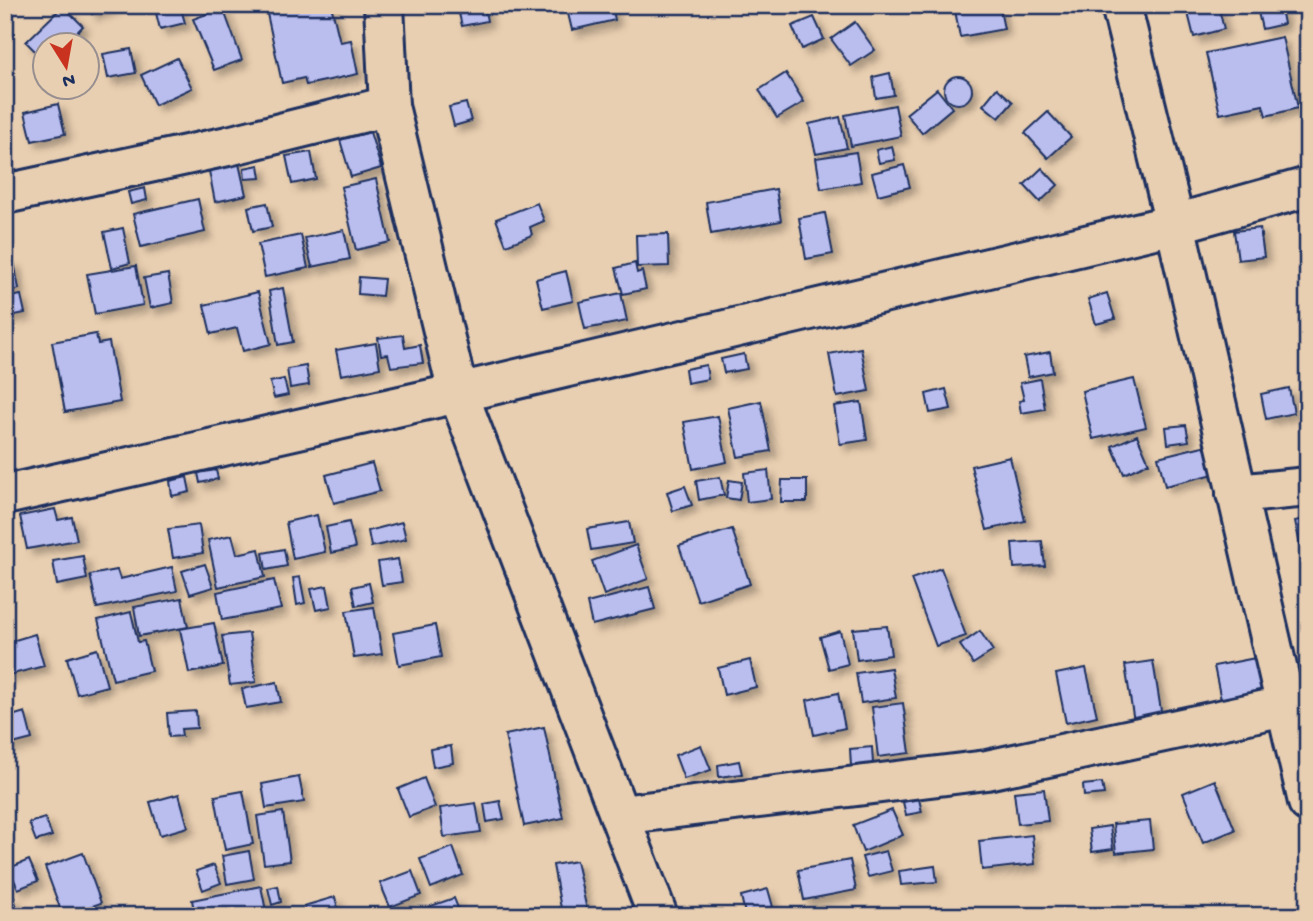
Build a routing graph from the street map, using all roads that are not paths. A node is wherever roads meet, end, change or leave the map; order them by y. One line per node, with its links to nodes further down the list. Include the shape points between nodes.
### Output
1 (384, 5): 3 (street)
2 (1121, 5): 6 (street)
3 (389, 106): 5 (street); 7 (street)
4 (1308, 187): 6 (street)
5 (5, 194)
6 (1175, 224): 7 (street); 9 (street)
7 (458, 393): 10 (street); 13 (street)
8 (1308, 487): 9 (street)
9 (1236, 494): 11 (street)
10 (5, 495)
11 (1296, 703): 12 (street); 13 (street, via 987,770)
12 (1308, 802)
13 (620, 815): 14 (street)
14 (659, 916)

